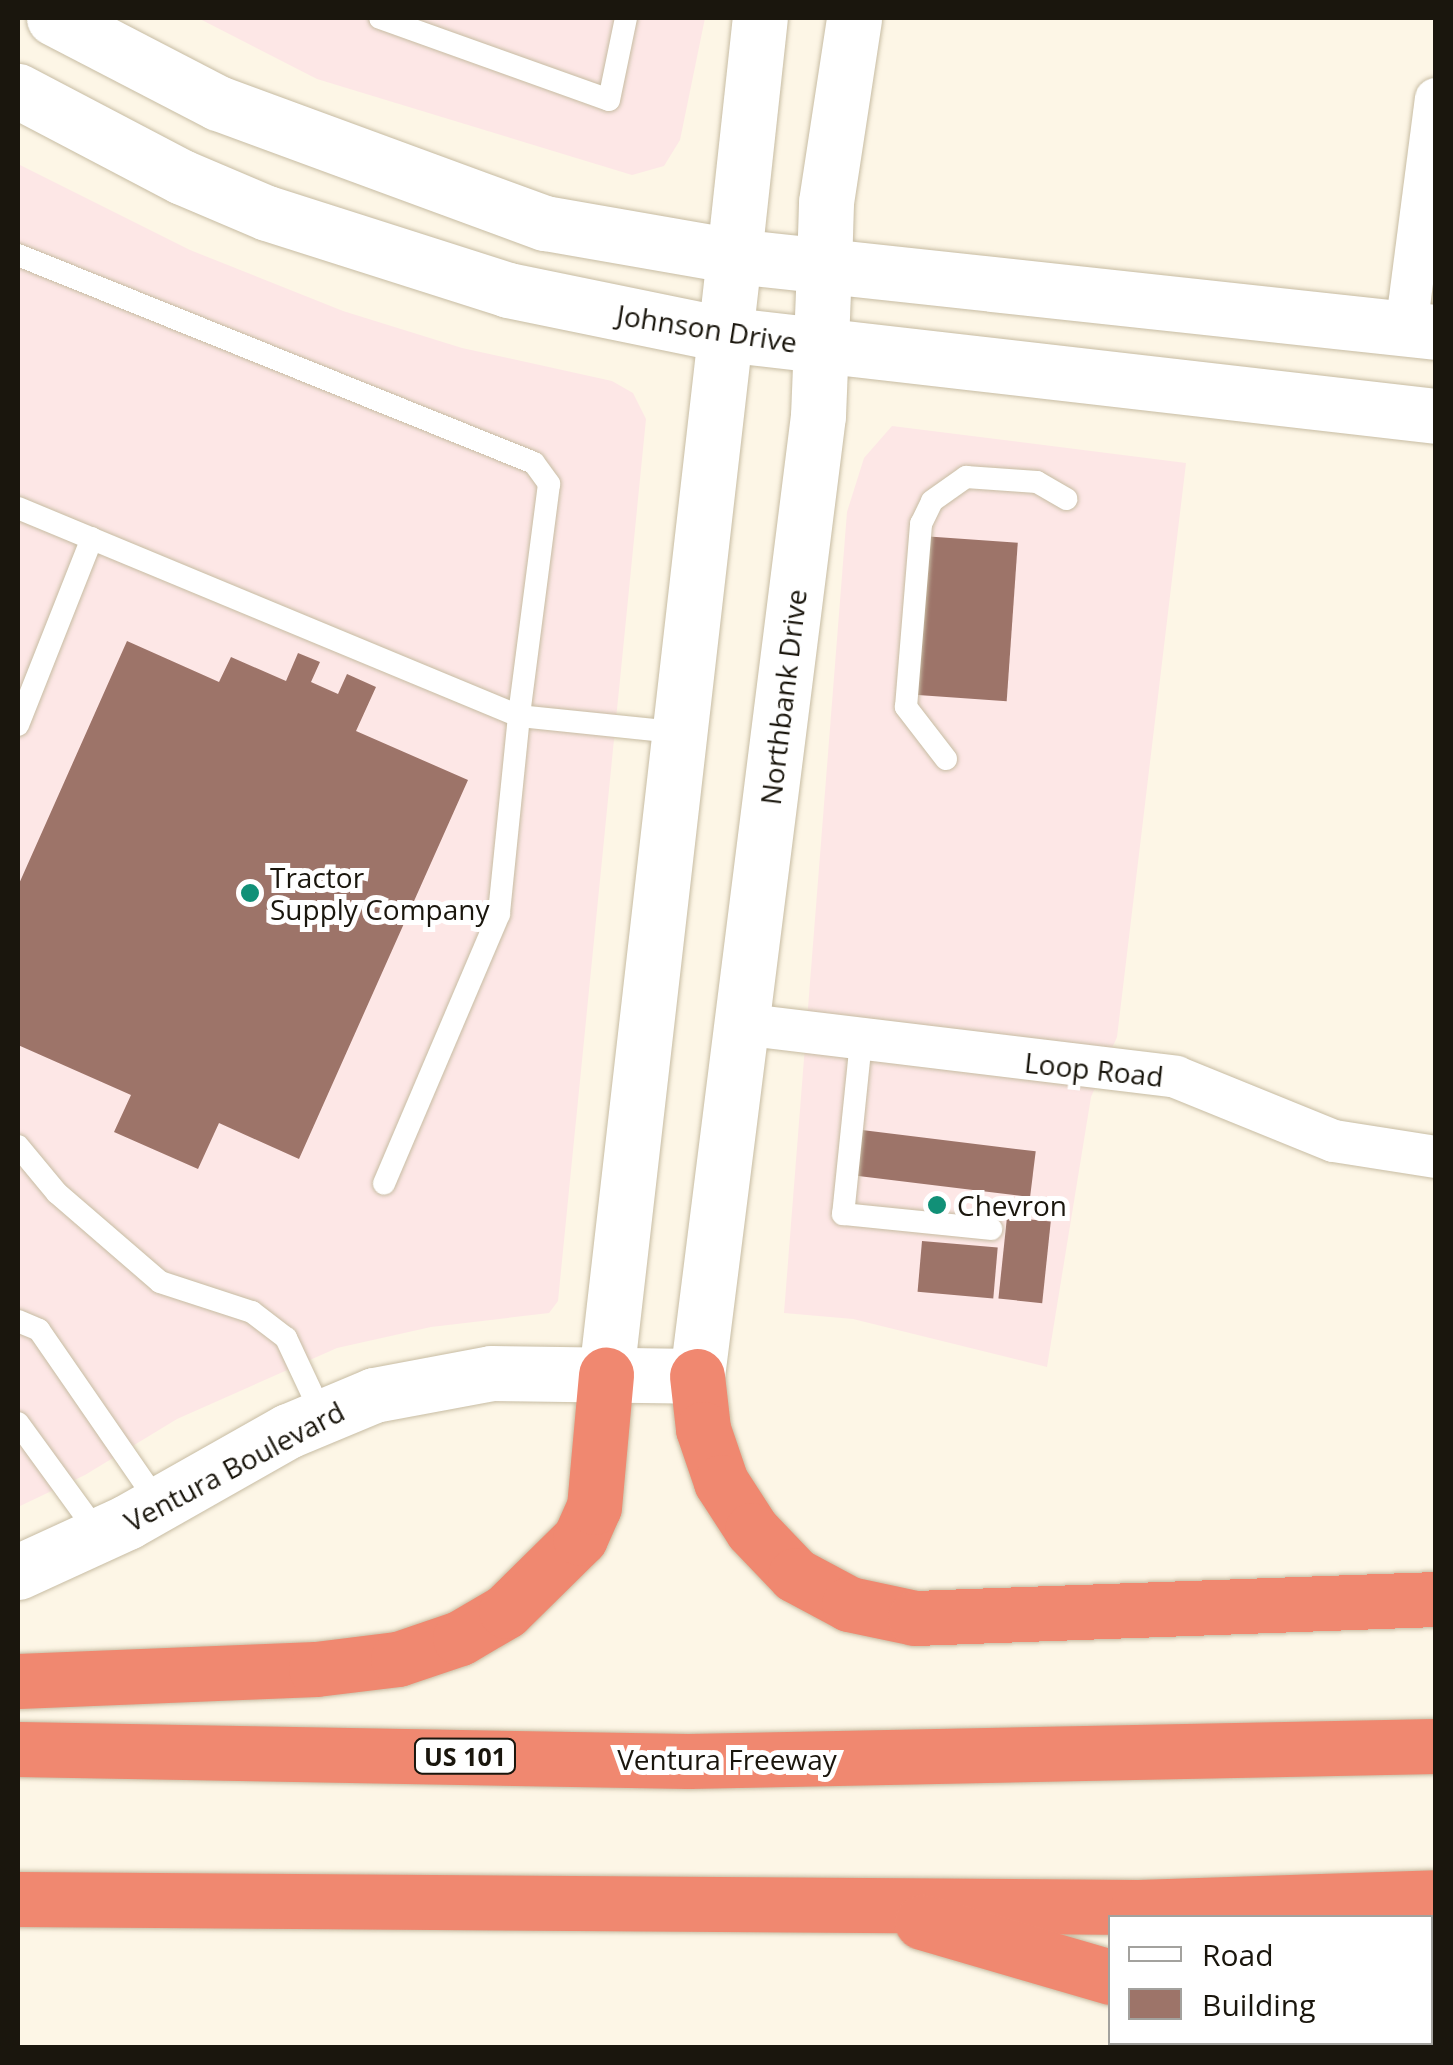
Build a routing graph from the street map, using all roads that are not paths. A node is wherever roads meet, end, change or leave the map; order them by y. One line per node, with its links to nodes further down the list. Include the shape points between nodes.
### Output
1 (54, 18): 9 (main road)
2 (380, 18): 3 (lane, via 609,100)
3 (626, 18)
4 (760, 18): 11 (main road)
5 (854, 18): 12 (main road, Northbank Drive, via 826,202)
6 (18, 34): 9 (main road, via 51,54)
7 (18, 91): 14 (main road, Johnson Drive, via 182,177 349,242 508,290)
8 (1436, 99): 13 (street)
9 (218, 103): 11 (main road, via 545,223)
10 (18, 255): 20 (lane, via 534,463 549,484)
11 (734, 256): 12 (main road); 14 (main road)
12 (824, 267): 13 (main road); 15 (main road, Northbank Drive)
13 (1421, 330)
14 (723, 334): 15 (main road, Johnson Drive); 22 (main road)
15 (823, 346): 16 (main road, Johnson Drive); 24 (main road, Northbank Drive)
16 (1436, 416)
17 (1066, 499): 23 (lane, via 1037,482 966,477 932,501 921,524 906,707)
18 (18, 508): 19 (lane)
19 (92, 538): 20 (lane); 21 (lane)
20 (519, 716): 22 (lane); 28 (lane, via 498,914)
21 (18, 726)
22 (675, 732): 31 (main road)
23 (946, 759)
24 (742, 1024): 25 (street, Loop Road); 32 (main road, Northbank Drive)
25 (861, 1041): 27 (street, Loop Road, via 1176,1077 1334,1141); 29 (lane, via 843,1214)
26 (18, 1146): 33 (lane, via 57,1193 160,1282 252,1312 286,1338)
27 (1436, 1157)
28 (384, 1183)
29 (991, 1229)
30 (18, 1321): 35 (lane, via 39,1330)
31 (606, 1375): 32 (main road, Ventura Boulevard); 33 (main road, Ventura Boulevard, via 491,1372 432,1381); 39 (highway, via 594,1507 580,1538 506,1611 460,1638 398,1659 316,1669)
32 (697, 1376): 38 (highway, via 703,1429 720,1482 752,1530 795,1575 848,1604 916,1618)
33 (322, 1415): 35 (main road, Ventura Boulevard)
34 (18, 1423): 36 (lane)
35 (159, 1504): 36 (main road, Ventura Boulevard)
36 (100, 1536): 37 (main road, Ventura Boulevard)
37 (18, 1572)
38 (1436, 1600)
39 (18, 1681)
40 (1436, 1746): 41 (highway, Ventura Freeway / US 101, via 688,1760)
41 (18, 1749)
42 (1436, 1897): 44 (highway, via 1138,1906)
43 (18, 1898): 44 (highway)
44 (862, 1904): 45 (highway)
45 (1108, 1976)

